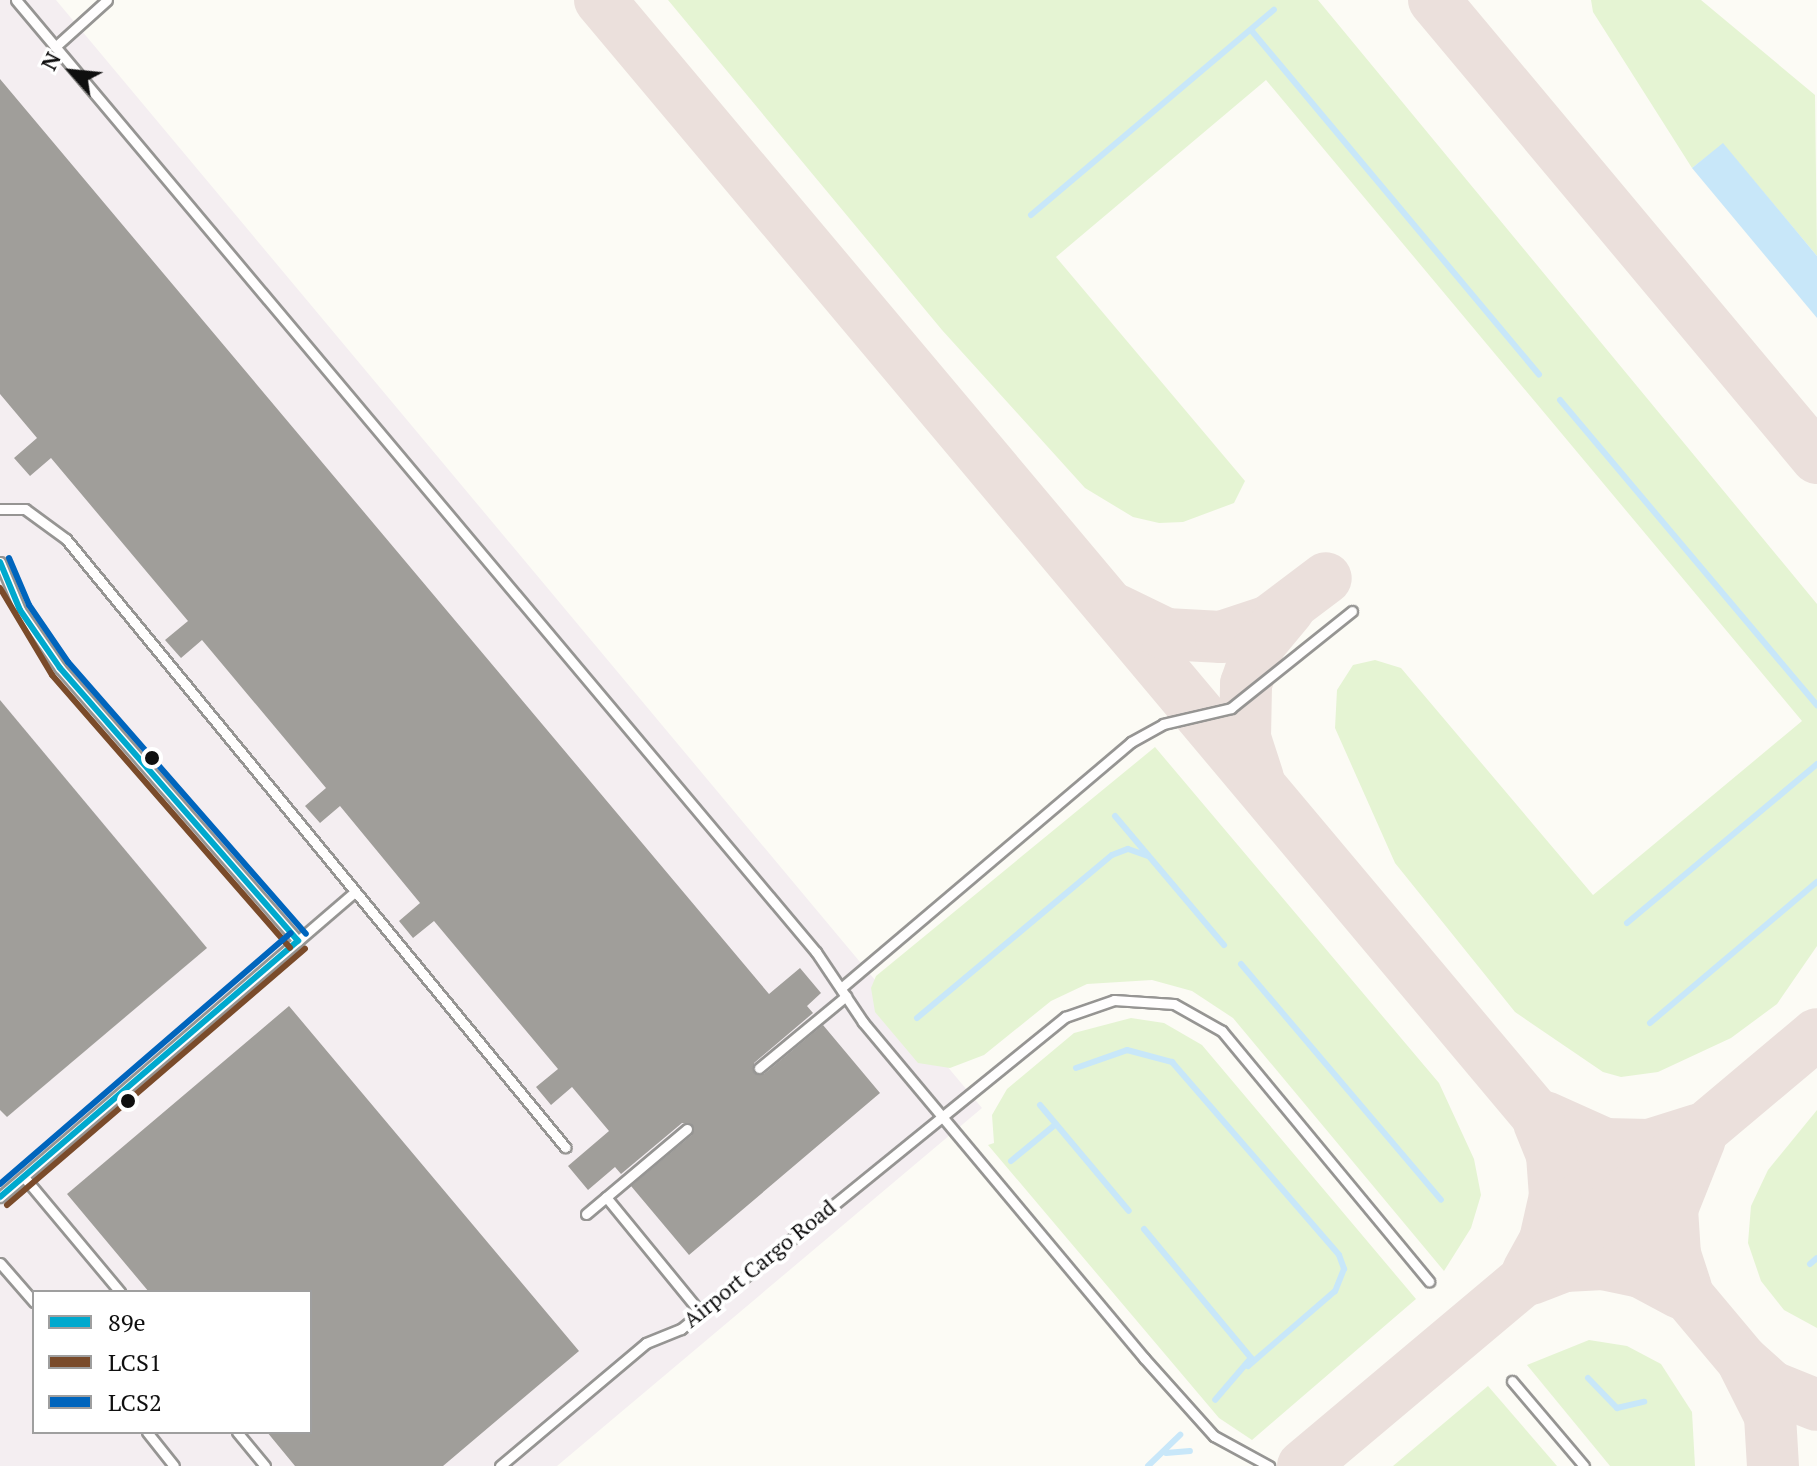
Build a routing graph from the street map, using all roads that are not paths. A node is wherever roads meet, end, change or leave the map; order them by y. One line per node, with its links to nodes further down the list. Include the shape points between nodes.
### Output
1 (16, 0): 3 (lane)
2 (107, 0): 3 (lane)
3 (55, 47): 9 (lane)
4 (0, 509): 7 (lane, via 25,509 66,539)
5 (0, 562): 8 (lane, via 20,610 60,668)
6 (1352, 611): 9 (lane, via 1231,708 1163,724 1131,742)
7 (355, 892): 8 (lane); 13 (lane)
8 (298, 941): 14 (lane)
9 (844, 992): 10 (lane); 11 (lane)
10 (759, 1068)
11 (941, 1114): 19 (lane, Airport Cargo Road, via 1065,1017 1114,1000 1174,1004 1208,1020 1232,1041); 22 (lane, Airport Cargo Road); 29 (lane, via 1201,1423)
12 (687, 1129): 16 (lane)
13 (565, 1147)
14 (24, 1177): 15 (lane); 20 (lane)
15 (0, 1197)
16 (606, 1197): 17 (lane); 22 (lane)
17 (586, 1214)
18 (0, 1263): 21 (lane)
19 (1429, 1281)
20 (118, 1290)
21 (32, 1300)
22 (700, 1312): 28 (lane, Airport Cargo Road, via 646,1343)
23 (1512, 1381): 30 (lane)
24 (149, 1434): 26 (lane)
25 (239, 1434): 27 (lane)
26 (174, 1466)
27 (265, 1466)
28 (500, 1466)
29 (1269, 1466)
30 (1584, 1466)

